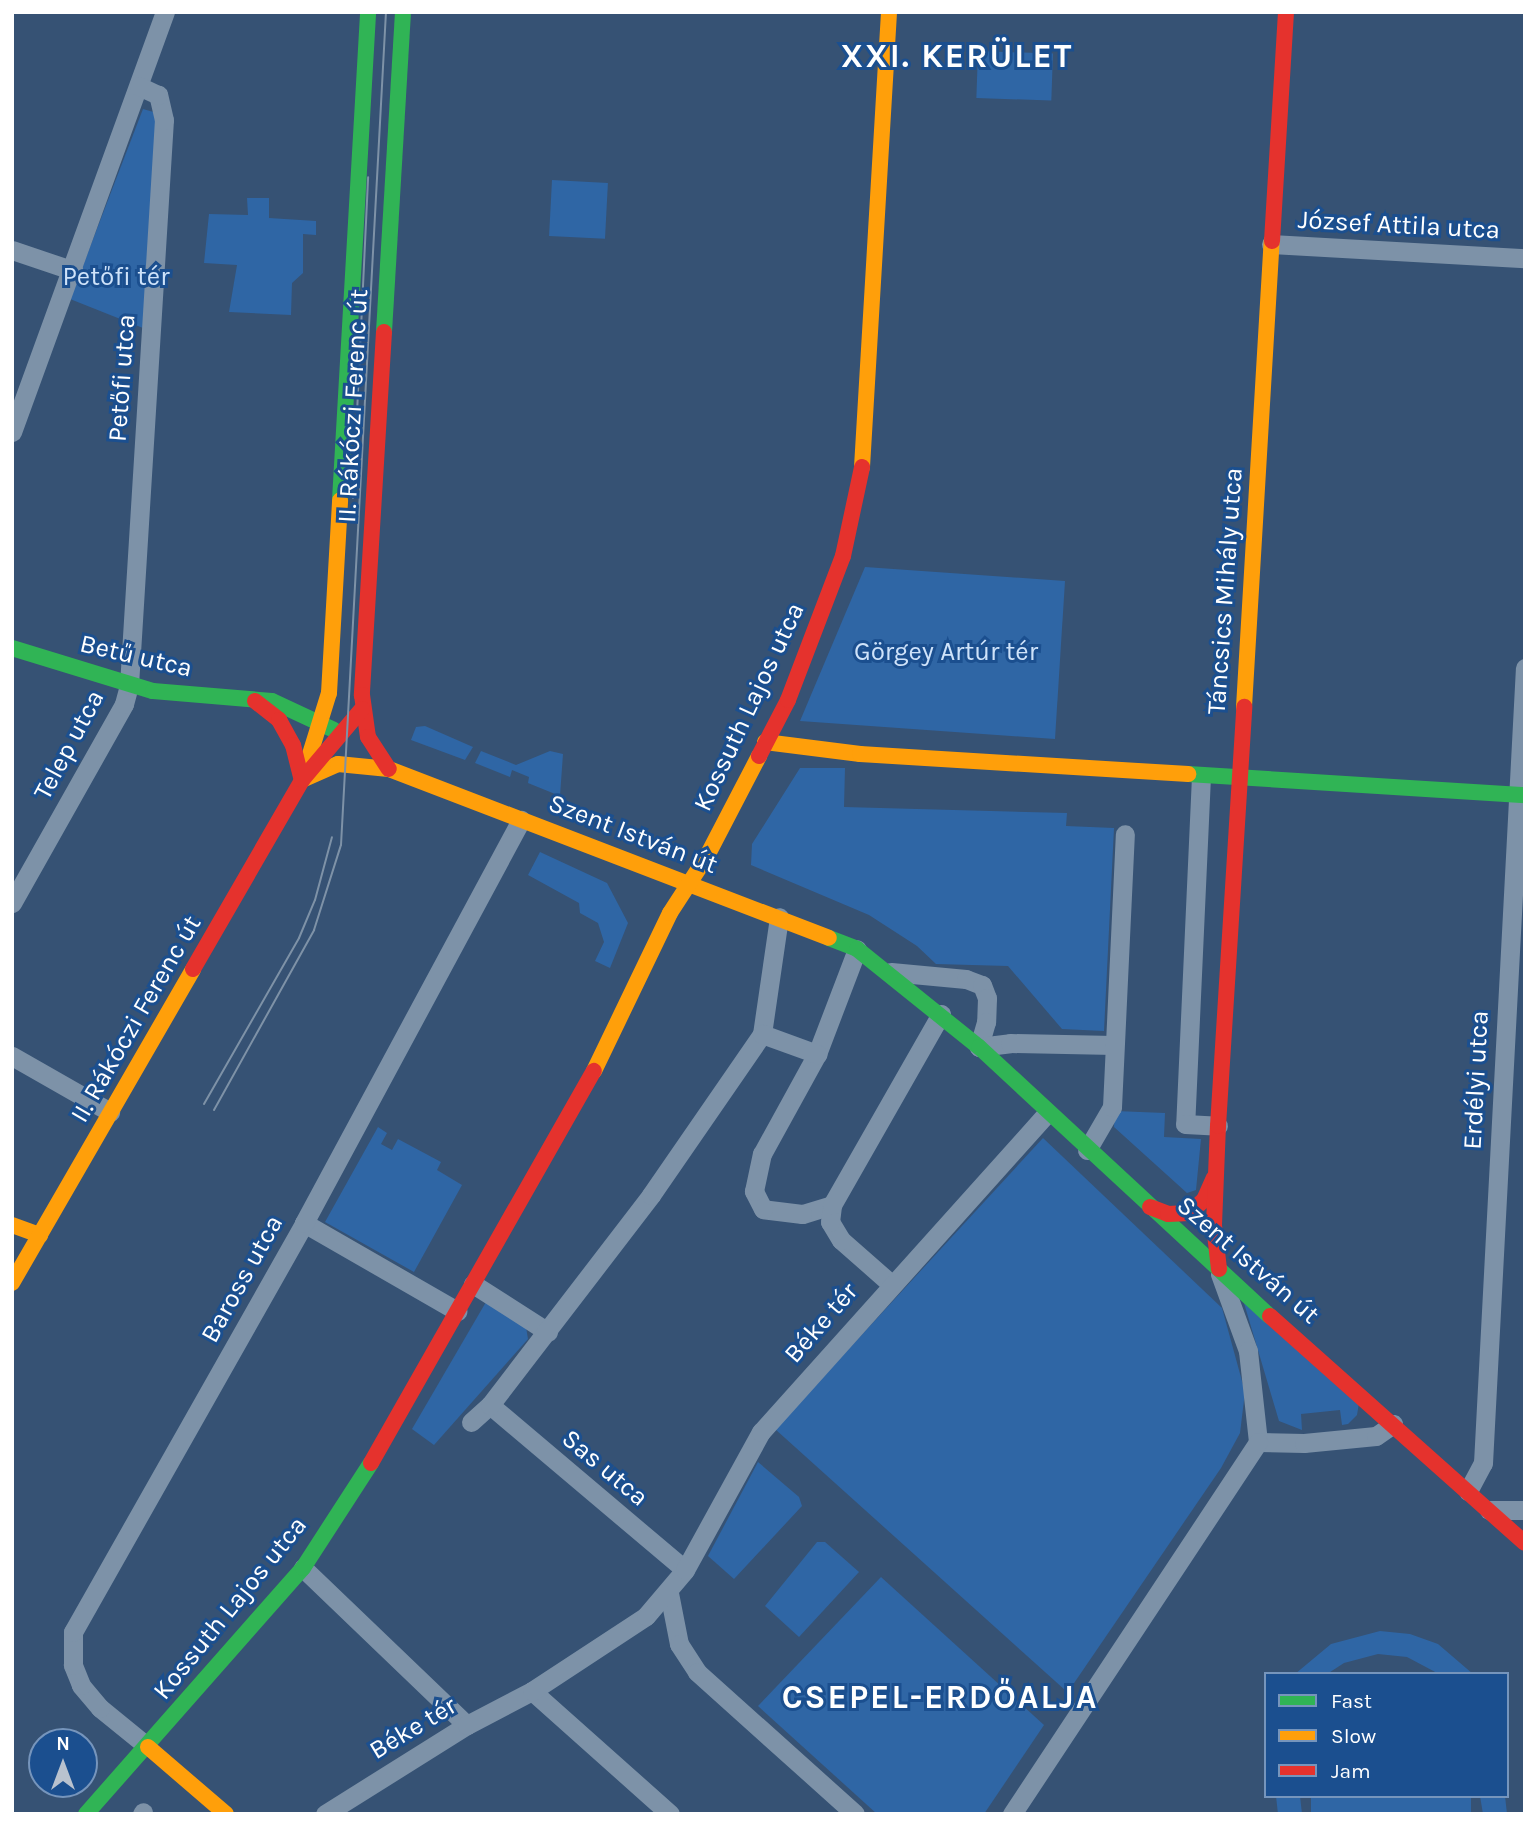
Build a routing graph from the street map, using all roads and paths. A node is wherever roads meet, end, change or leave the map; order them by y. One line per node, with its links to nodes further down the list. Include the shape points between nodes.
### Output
1 (164, 12): 6 (street)
2 (368, 12): 13 (street, II. Rákóczi Ferenc út)
3 (403, 12): 18 (street, II. Rákóczi Ferenc út)
4 (888, 12): 21 (street, Kossuth Lajos utca, via 867,424 858,497 829,599)
5 (1286, 12): 7 (street, Táncsics Mihály utca)
6 (139, 86): 10 (street); 15 (street, Petőfi utca, via 158,95 164,120)
7 (1271, 244): 9 (street, József Attila utca); 24 (street, Táncsics Mihály utca)
8 (12, 250): 10 (street)
9 (1525, 258)
10 (74, 271): 11 (street)
11 (12, 432)
12 (12, 648): 15 (street, Betű utca)
13 (331, 667): 17 (street, via 309,698); 19 (street, II. Rákóczi Ferenc út)
14 (1525, 668): 26 (street, Erdélyi utca)
15 (129, 685): 16 (street, Betű utca); 30 (street, Telep utca, via 124,704)
16 (252, 698): 17 (street, Betű utca); 25 (street, via 279,720 293,745)
17 (286, 705): 19 (street, Betű utca)
18 (362, 709): 20 (street, II. Rákóczi Ferenc út); 22 (street, via 368,737)
19 (321, 723): 20 (street, Betű utca); 25 (street, II. Rákóczi Ferenc út)
20 (340, 733): 22 (street, Szent István út); 25 (street, II. Rákóczi Ferenc út)
21 (765, 742): 23 (street, via 860,754); 29 (street, Kossuth Lajos utca)
22 (389, 769): 25 (street, Szent István út, via 338,764); 27 (street, Szent István út)
23 (1201, 776): 24 (street); 42 (street, via 1185,1124)
24 (1240, 778): 26 (street); 42 (street, Táncsics Mihály utca)
25 (302, 780): 40 (street, II. Rákóczi Ferenc út)
26 (1521, 795): 62 (street, Erdélyi utca, via 1483,1463)
27 (521, 820): 29 (street, Szent István út); 47 (street, Baross utca)
28 (1125, 834): 36 (street)
29 (689, 885): 31 (street, Szent István út); 53 (street, Kossuth Lajos utca, via 670,913 600,1060)
30 (12, 903)
31 (779, 916): 32 (street, Szent István út); 35 (street)
32 (858, 949): 33 (street, Szent István út); 38 (street)
33 (891, 972): 34 (street, Szent István út); 37 (street, via 966,979 982,985 987,998 986,1021)
34 (941, 1014): 37 (street, Szent István út); 45 (street)
35 (762, 1034): 38 (street); 55 (street, via 652,1195)
36 (1114, 1045): 37 (street, via 1010,1043); 43 (street, via 1112,1107)
37 (979, 1047): 41 (street, Szent István út)
38 (817, 1054): 45 (street, via 762,1154 754,1195 763,1209 775,1211 802,1213)
39 (12, 1056): 40 (street)
40 (110, 1112): 49 (street, II. Rákóczi Ferenc út)
41 (1047, 1113): 43 (street, Szent István út); 52 (street, Béke tér)
42 (1218, 1126): 44 (street, Táncsics Mihály utca)
43 (1087, 1150): 46 (street, Szent István út)
44 (1216, 1174): 46 (street, Táncsics Mihály utca, via 1204,1200 1189,1213 1168,1214); 50 (street, Táncsics Mihály utca, via 1214,1225)
45 (832, 1205): 52 (street, via 830,1222 841,1240)
46 (1146, 1206): 50 (street, Szent István út)
47 (304, 1223): 54 (street); 71 (street, Baross utca, via 74,1632 73,1665 100,1708)
48 (12, 1225): 49 (street)
49 (40, 1235): 51 (street, II. Rákóczi Ferenc út)
50 (1219, 1269): 56 (street, Szent István út); 61 (street, via 1248,1351)
51 (12, 1283)
52 (890, 1283): 67 (street, Béke tér, via 761,1432)
53 (473, 1284): 54 (street, Kossuth Lajos utca); 55 (street)
54 (457, 1311): 66 (street, Kossuth Lajos utca, via 396,1425)
55 (548, 1332): 57 (street)
56 (1361, 1393): 59 (street, Szent István út); 60 (street, via 1365,1408)
57 (490, 1405): 58 (street); 67 (street, Sas utca)
58 (471, 1422)
59 (1393, 1424): 60 (street, via 1376,1436); 62 (street, Szent István út)
60 (1343, 1439): 61 (street)
61 (1258, 1442): 77 (street)
62 (1468, 1491): 63 (street, Szent István út)
63 (1489, 1510): 64 (street); 65 (street, Szent István út)
64 (1525, 1510)
65 (1525, 1543)
66 (303, 1569): 70 (street); 71 (street, Kossuth Lajos utca)
67 (685, 1570): 68 (street, Béke tér)
68 (669, 1593): 69 (street, Béke tér, via 632,1627); 76 (street, via 679,1644 697,1672)
69 (532, 1691): 70 (street, Béke tér); 75 (street)
70 (467, 1725): 74 (street, Béke tér)
71 (148, 1747): 72 (street, Kossuth Lajos utca); 73 (street)
72 (86, 1814)
73 (226, 1814)
74 (325, 1814)
75 (670, 1814)
76 (855, 1814)
77 (1012, 1814)

